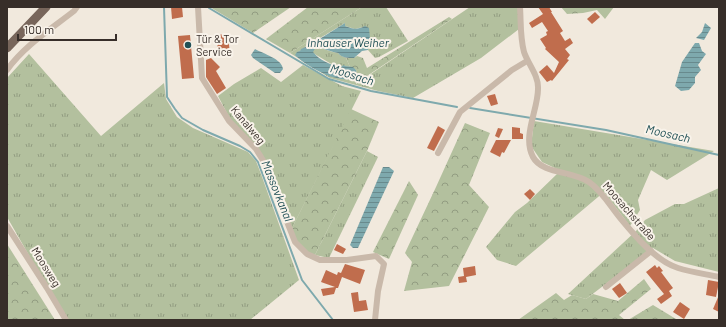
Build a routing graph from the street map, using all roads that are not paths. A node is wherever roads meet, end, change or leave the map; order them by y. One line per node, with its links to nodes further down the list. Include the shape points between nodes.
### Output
1 (46, 7): 5 (main road)
2 (198, 7): 14 (street, Kanalweg, via 202,78 229,120 256,149 269,170 295,242 307,254 320,260 376,256 384,264)
3 (520, 7): 6 (street, Moosachstraße, via 521,38)
4 (74, 8): 7 (street)
5 (7, 48)
6 (527, 61): 8 (street, via 460,112); 10 (street, Moosachstraße, via 538,86 529,146 537,163 579,177 597,188 634,235)
7 (7, 70)
8 (438, 153)
9 (7, 226): 13 (street, Moosweg)
10 (651, 251): 11 (street, Moosachstraße, via 677,268); 12 (street, Moosachstraße)
11 (719, 277)
12 (606, 287)
13 (66, 320)
14 (375, 320)

